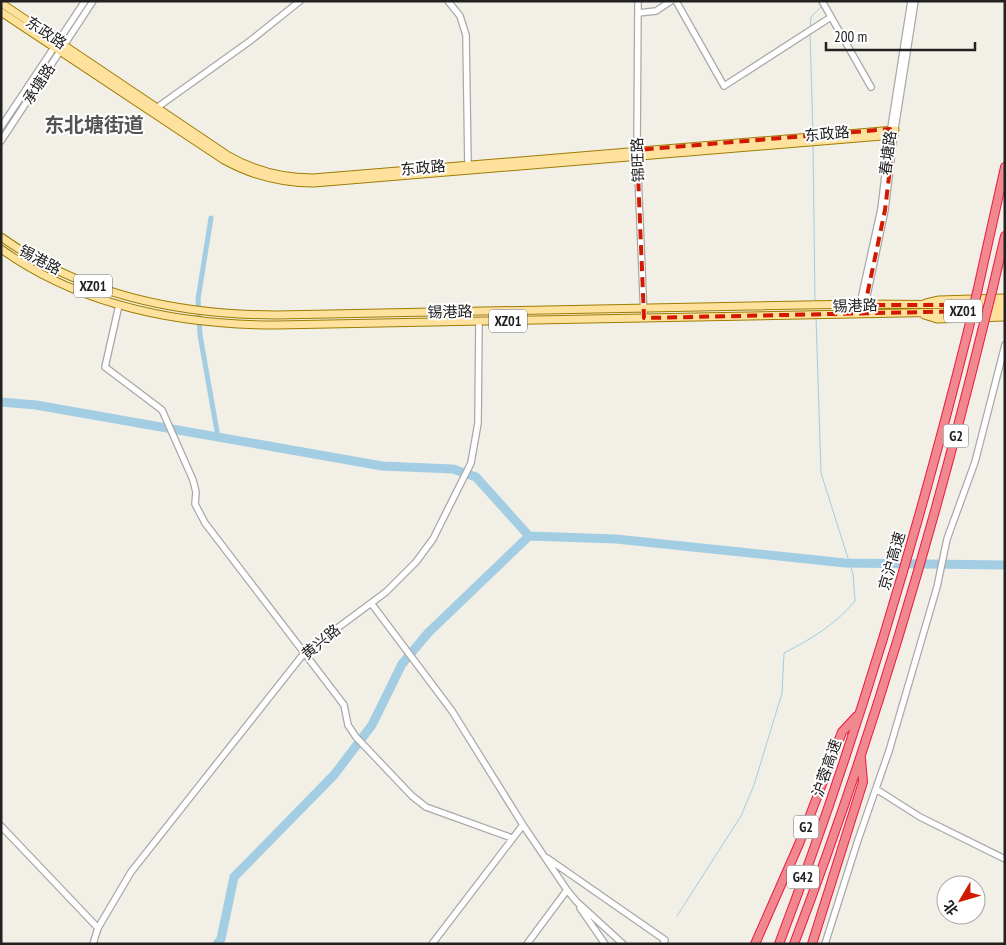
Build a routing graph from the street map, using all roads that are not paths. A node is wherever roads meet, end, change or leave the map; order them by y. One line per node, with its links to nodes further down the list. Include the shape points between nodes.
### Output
1 (84, 1): 15 (street, 承塘路)
2 (93, 1): 15 (street, 承塘路)
3 (300, 1): 17 (street)
4 (448, 1): 22 (street, via 460,16 466,35)
5 (638, 1): 13 (street, 锦旺路)
6 (671, 1): 13 (street, via 656,11)
7 (676, 1): 14 (street, via 724,86)
8 (822, 1): 14 (street)
9 (911, 1): 19 (street, 春塘路)
10 (915, 1): 19 (street, 春塘路)
11 (1, 3): 15 (main road, 东政路)
12 (1, 12): 15 (main road, 东政路)
13 (638, 13): 21 (street, 锦旺路)
14 (831, 17): 16 (street)
15 (59, 45): 17 (main road, 东政路); 18 (street, 承塘路); 20 (street, 承塘路)
16 (871, 87)
17 (153, 110): 22 (main road, 东政路, via 247,167 278,176 313,178)
18 (1, 127)
19 (892, 132): 21 (main road, 东政路); 28 (street, 春塘路, via 885,210)
20 (1, 141)
21 (638, 153): 22 (main road, 东政路); 32 (street, 锦旺路)
22 (468, 167)
23 (1005, 167): 41 (highway, 京沪高速 / G2, bridge, via 968,331 913,540)
24 (1005, 236): 42 (highway, 京沪高速 / G2, bridge, via 928,540)
25 (1, 238): 32 (main road, 锡港路 / XZ01, via 43,263 105,290 194,311 276,315)
26 (1, 249): 29 (main road, 锡港路 / XZ01, via 38,272)
27 (1005, 298): 30 (main road, via 939,300)
28 (862, 304): 30 (main road, 锡港路 / XZ01); 32 (main road, 锡港路 / XZ01)
29 (119, 305): 37 (main road, 锡港路 / XZ01, via 204,322 277,325); 40 (street, via 105,367 167,417 193,480 195,504 205,523)
30 (921, 305): 31 (main road, 锡港路 / XZ01)
31 (1005, 305)
32 (644, 309): 36 (street, 锦旺路)
33 (1005, 310): 34 (main road, 锡港路 / XZ01)
34 (921, 314): 35 (main road, via 937,319); 36 (main road, 锡港路 / XZ01)
35 (1005, 317)
36 (644, 318): 37 (main road, 锡港路 / XZ01)
37 (479, 321): 39 (street, 黄兴路, via 478,423 471,463 433,539 416,562)
38 (1005, 345): 43 (street, via 975,462 944,553)
39 (370, 604): 40 (street, 黄兴路); 44 (street, via 452,711)
40 (306, 652): 46 (street, via 344,705 348,725 356,737 412,796 426,807); 51 (street, 黄兴路, via 146,852)
41 (860, 713): 58 (highway, 京沪高速 / G2, via 842,732); 59 (highway, 沪蓉高速 / G42)
42 (861, 754): 60 (highway, 沪蓉高速 / G42); 61 (highway, 京沪高速 / G2, via 863,782)
43 (876, 789): 48 (street, via 920,817); 62 (street)
44 (522, 825): 46 (street); 47 (street)
45 (1, 826): 51 (street)
46 (512, 838): 53 (street)
47 (543, 855): 49 (street); 57 (street, via 665,940)
48 (1005, 859)
49 (567, 890): 50 (street); 54 (street)
50 (576, 901): 55 (street); 56 (street)
51 (98, 928): 52 (street, 黄兴路)
52 (92, 944)
53 (432, 944)
54 (528, 944)
55 (605, 944)
56 (623, 944)
57 (663, 944)
58 (755, 944)
59 (779, 944)
60 (794, 944)
61 (812, 944)
62 (825, 944)

